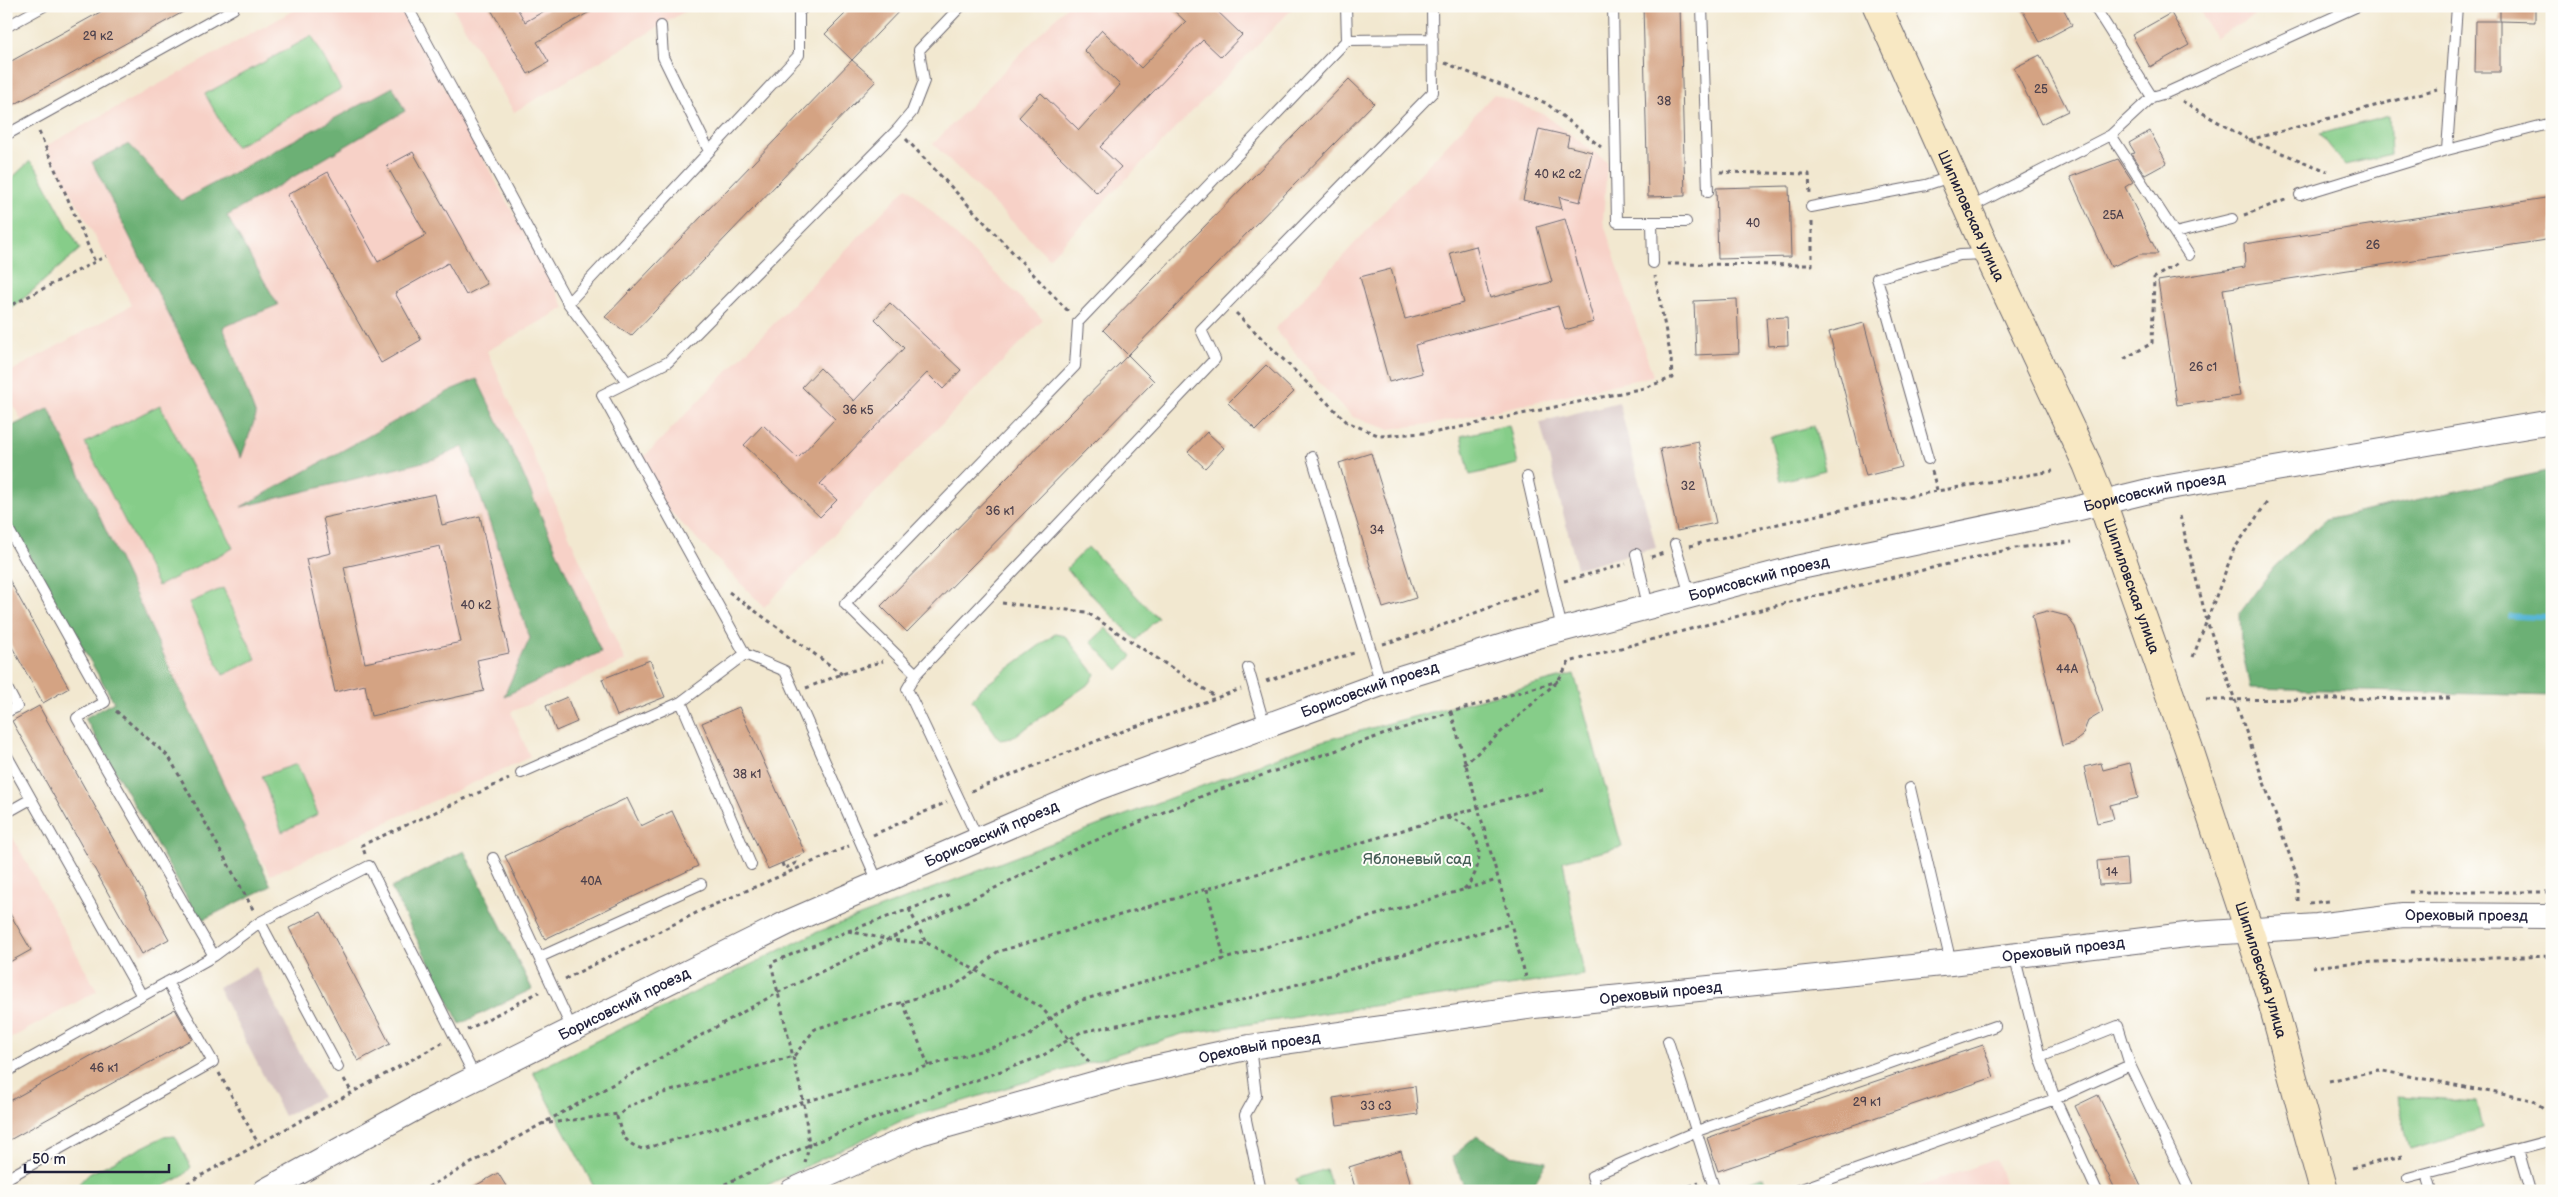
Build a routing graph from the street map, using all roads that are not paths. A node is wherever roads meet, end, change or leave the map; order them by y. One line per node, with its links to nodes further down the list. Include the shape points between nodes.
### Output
1 (44, 6): 15 (lane)
2 (408, 6): 36 (lane)
3 (805, 6): 23 (lane, via 799,12 799,54)
4 (961, 6): 37 (lane, via 919,50 924,81 912,112 897,130 668,362)
5 (1346, 6): 17 (lane)
6 (1432, 6): 16 (lane)
7 (1613, 6): 30 (lane, via 1617,222)
8 (1702, 6): 25 (lane)
9 (1877, 6): 24 (main road, Шипиловская улица)
10 (2094, 6): 18 (lane)
11 (2358, 6): 18 (lane)
12 (2457, 6): 22 (lane)
13 (234, 7): 20 (lane)
14 (661, 26): 23 (lane, via 663,57)
15 (6, 27)
16 (1433, 39): 17 (lane); 51 (lane, via 1433,92 1201,330 1215,360)
17 (1347, 40): 51 (lane, via 1078,322 1075,366 846,604)
18 (2152, 97): 21 (lane)
19 (2552, 123): 22 (lane)
20 (6, 135)
21 (2111, 135): 28 (lane); 32 (lane)
22 (2447, 150): 26 (lane)
23 (709, 151): 36 (lane)
24 (1954, 176): 27 (lane, via 1926,185); 28 (main road, Шипиловская улица)
25 (1708, 192)
26 (2300, 194)
27 (1811, 208)
28 (1969, 208): 33 (main road, Шипиловская улица)
29 (2232, 219): 32 (lane)
30 (1652, 222): 31 (lane); 35 (lane)
31 (1686, 222)
32 (2174, 233): 34 (lane)
33 (1988, 254): 40 (lane, via 1960,255 1877,278); 42 (main road, Шипиловская улица)
34 (2189, 255)
35 (1653, 263)
36 (568, 303): 37 (lane)
37 (627, 382): 49 (lane, via 602,395)
38 (2552, 422): 42 (street, Борисовский проезд, via 2157,489)
39 (1312, 457): 52 (lane)
40 (1928, 459)
41 (1526, 477): 48 (lane)
42 (2102, 502): 46 (street, Борисовский проезд, via 1796,568); 69 (main road, Шипиловская улица)
43 (6, 525): 71 (lane, via 105,702 77,718)
44 (1675, 544): 46 (lane)
45 (1636, 554): 47 (lane)
46 (1690, 595): 47 (street, Борисовский проезд)
47 (1648, 606): 48 (street, Борисовский проезд)
48 (1562, 630): 52 (street, Борисовский проезд)
49 (745, 654): 54 (lane); 65 (lane, via 785,671)
50 (1248, 668): 56 (lane)
51 (916, 674): 62 (lane, via 907,689)
52 (1381, 684): 56 (street, Борисовский проезд)
53 (6, 686): 55 (lane, via 17,707)
54 (681, 702): 58 (lane); 64 (lane)
55 (6, 712)
56 (1265, 727): 62 (street, Борисовский проезд, via 1097,788)
57 (6, 754): 60 (lane)
58 (521, 773)
59 (1910, 788): 73 (lane)
60 (31, 799): 61 (lane); 75 (lane)
61 (6, 812)
62 (978, 838): 65 (street, Борисовский проезд)
63 (493, 858): 72 (lane)
64 (751, 865)
65 (878, 882): 77 (street, Борисовский проезд, via 762,934)
66 (701, 884): 72 (lane)
67 (2552, 916): 69 (street, Ореховый проезд, via 2403,915 2317,926)
68 (260, 922): 71 (lane); 82 (lane); 84 (lane, via 369,866)
69 (2248, 930): 70 (street, Ореховый проезд); 100 (main road, Шипиловская улица, via 2270,994)
70 (2014, 955): 73 (street, Ореховый проезд); 80 (lane)
71 (214, 956): 74 (lane)
72 (540, 958): 77 (lane)
73 (1950, 963): 79 (street, Ореховый проезд, via 1534,1006)
74 (167, 982): 75 (lane); 91 (lane, via 213,1062)
75 (142, 996): 83 (lane)
76 (1995, 1026): 86 (lane)
77 (572, 1029): 84 (street, Борисовский проезд)
78 (1668, 1041): 86 (lane)
79 (1250, 1047): 93 (street, Ореховый проезд, via 1128,1074 920,1133); 94 (lane, via 1256,1095 1245,1115)
80 (2040, 1057): 81 (lane, via 2118,1026); 85 (lane)
81 (2130, 1065): 85 (lane); 99 (lane)
82 (338, 1067)
83 (6, 1072)
84 (475, 1077): 92 (street, Борисовский проезд)
85 (2055, 1100): 97 (lane); 98 (lane)
86 (1697, 1131): 95 (lane, via 1592,1176); 96 (lane)
87 (2552, 1140): 88 (lane)
88 (2518, 1149): 89 (lane); 102 (lane)
89 (2427, 1174): 90 (lane); 101 (lane)
90 (2408, 1178)
91 (6, 1179)
92 (265, 1191)
93 (792, 1191)
94 (1261, 1191)
95 (1597, 1191)
96 (1715, 1191)
97 (1796, 1191)
98 (2096, 1191)
99 (2190, 1191)
100 (2324, 1191)
101 (2432, 1191)
102 (2530, 1191)

